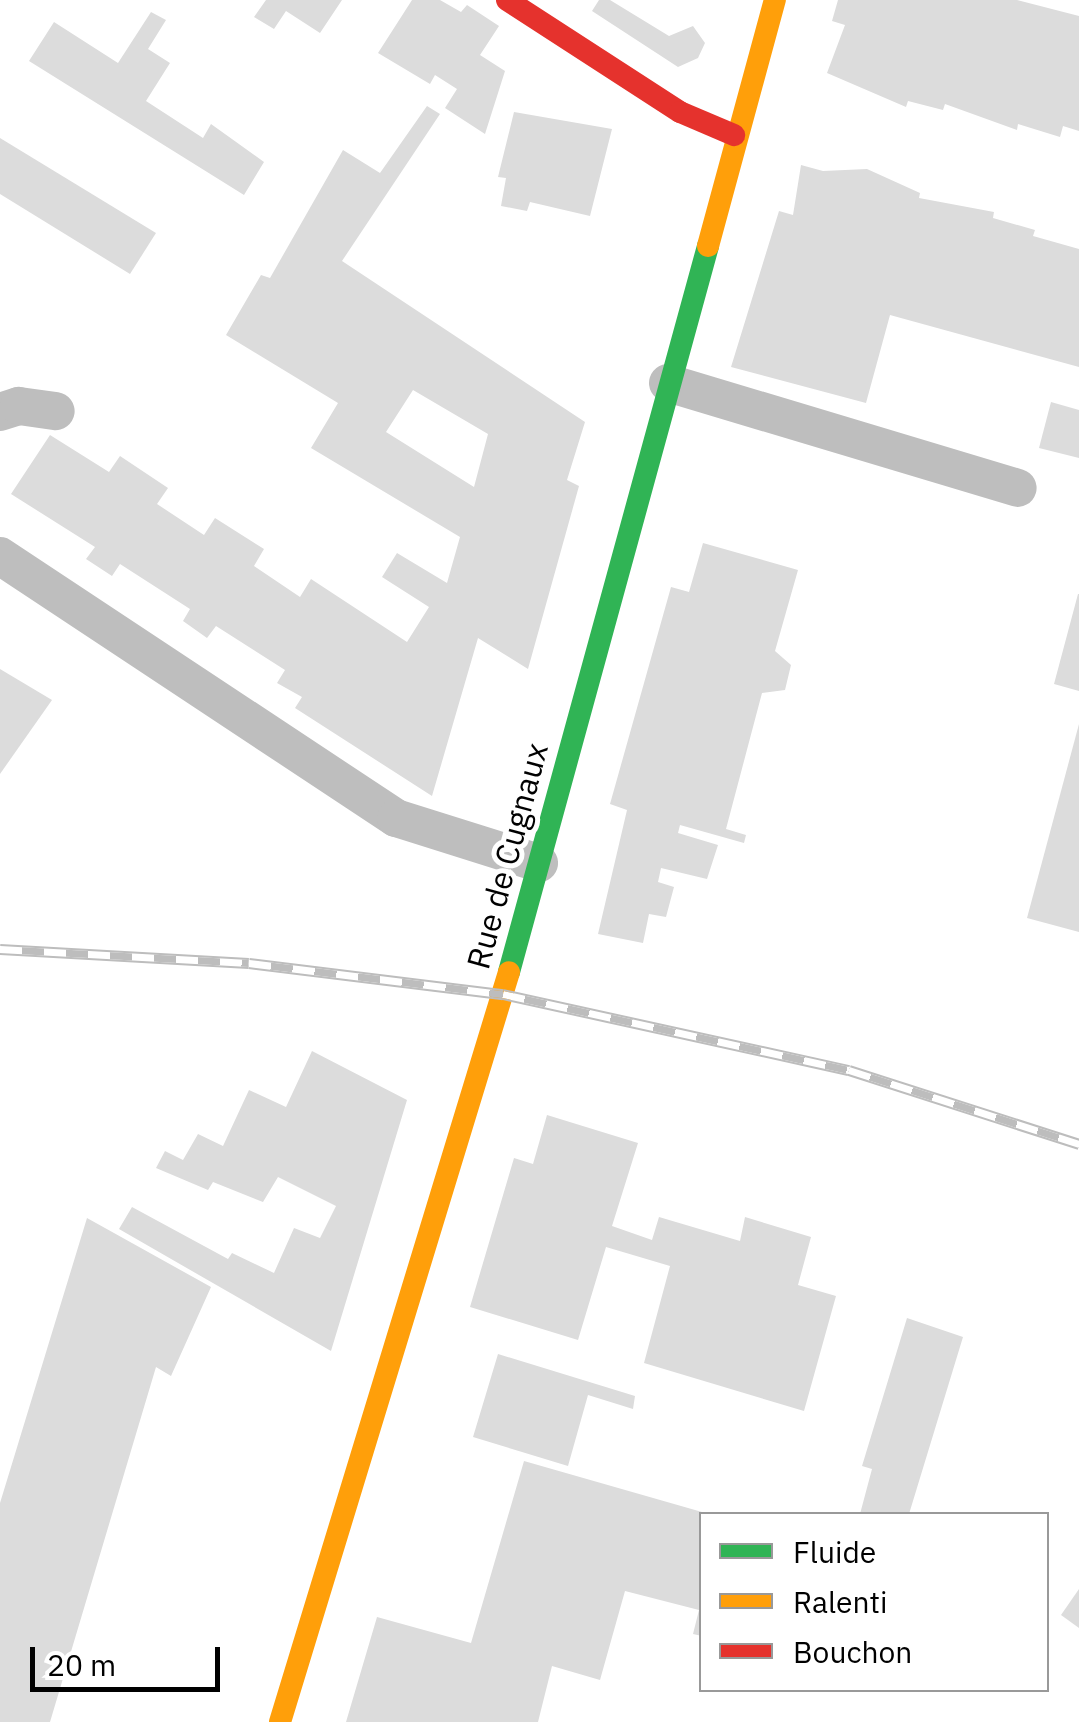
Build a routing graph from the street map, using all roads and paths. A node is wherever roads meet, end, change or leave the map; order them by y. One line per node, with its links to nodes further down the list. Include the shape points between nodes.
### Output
1 (507, 0): 3 (street, via 680,112)
2 (775, 0): 3 (street, Rue de Cugnaux)
3 (734, 135): 4 (street, Rue de Cugnaux)
4 (668, 383): 7 (lane); 9 (street, Rue de Cugnaux)
5 (56, 411): 6 (lane, via 19,406)
6 (0, 412)
7 (1018, 488)
8 (0, 556): 9 (lane, via 396,818)
9 (539, 862): 10 (street, Rue de Cugnaux)
10 (280, 1722)

